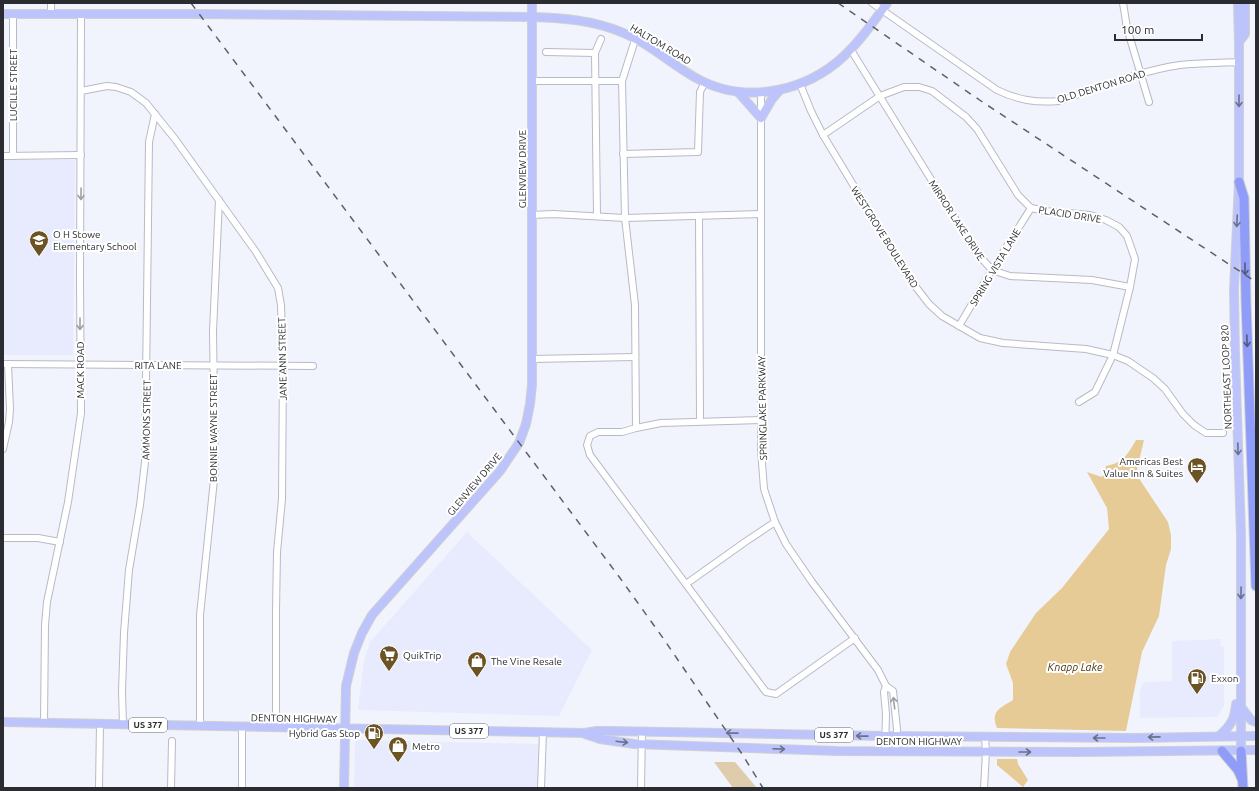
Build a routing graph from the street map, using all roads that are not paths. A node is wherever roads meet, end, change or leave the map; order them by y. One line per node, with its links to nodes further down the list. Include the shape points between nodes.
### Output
1 (51, 3): 10 (street)
2 (532, 3): 12 (main road, GLENVIEW DRIVE)
3 (872, 3): 7 (street, OLD DENTON ROAD)
4 (1123, 3): 20 (street)
5 (1238, 3): 15 (main road, NORTHEAST LOOP 820)
6 (1245, 3): 15 (main road, via 1245,34)
7 (884, 6): 16 (main road, HALTOM ROAD); 20 (street, OLD DENTON ROAD, via 997,90 1027,101 1059,101)
8 (3, 14): 9 (main road, HALTOM ROAD)
9 (13, 14): 10 (main road, HALTOM ROAD); 38 (street, LUCILLE STREET)
10 (51, 14): 11 (main road, HALTOM ROAD)
11 (81, 14): 12 (main road, HALTOM ROAD); 27 (street, MACK ROAD)
12 (532, 17): 14 (main road, HALTOM ROAD, via 593,23); 21 (main road, GLENVIEW DRIVE)
13 (601, 39): 18 (street)
14 (635, 40): 23 (street); 24 (main road, HALTOM ROAD)
15 (1239, 42): 19 (main road, NORTHEAST LOOP 820)
16 (851, 50): 25 (main road, HALTOM ROAD, via 825,71); 30 (street, MIRROR LAKE DRIVE)
17 (546, 52): 18 (street)
18 (595, 54): 22 (street)
19 (1239, 62): 20 (street, OLD DENTON ROAD, via 1182,65); 39 (main road, NORTHEAST LOOP 820, one-way to 39)
20 (1140, 74): 31 (street)
21 (532, 81): 22 (street); 43 (main road, GLENVIEW DRIVE)
22 (595, 81): 23 (street); 44 (street)
23 (622, 81): 35 (street)
24 (705, 82): 28 (main road, HALTOM ROAD); 35 (street, via 700,92 698,152)
25 (800, 84): 26 (main road, HALTOM ROAD); 34 (street, WESTGROVE BOULEVARD)
26 (780, 90): 29 (main road, HALTOM ROAD); 33 (main road)
27 (81, 91): 32 (street, JANE ANN STREET, via 107,86 124,88 138,96); 36 (street, MACK ROAD)
28 (738, 92): 29 (main road, HALTOM ROAD); 33 (main road)
29 (761, 93): 33 (street, SPRINGLAKE PARKWAY)
30 (880, 96): 34 (street, PLACID DRIVE); 41 (street, PLACID DRIVE, via 904,87 919,87 932,91 945,100 977,128 1018,195); 47 (street, MIRROR LAKE DRIVE, via 976,252)
31 (1149, 102)
32 (155, 114): 40 (street, JANE ANN STREET); 55 (street, AMMONS STREET, via 149,142)
33 (761, 118): 42 (street, SPRINGLAKE PARKWAY)
34 (823, 136): 49 (street, WESTGROVE BOULEVARD, via 912,282 929,304)
35 (624, 154): 46 (street)
36 (81, 155): 38 (street); 54 (street, MACK ROAD, one-way to 54)
37 (3, 156): 38 (street)
38 (13, 156)
39 (1239, 182): 69 (highway, one-way to 69, via 1244,198); 72 (main road, NORTHEAST LOOP 820, one-way to 72, via 1234,354 1241,534)
40 (219, 200): 56 (street, BONNIE WAYNE STREET); 58 (street, JANE ANN STREET, via 278,288)
41 (1031, 208): 47 (street, SPRING VISTA LANE); 48 (street, PLACID DRIVE, via 1090,215 1120,227 1127,236 1135,259)
42 (761, 214): 45 (street); 60 (street, SPRINGLAKE PARKWAY)
43 (532, 215): 44 (street); 52 (main road, GLENVIEW DRIVE)
44 (597, 216): 46 (street)
45 (699, 216): 46 (street); 61 (street)
46 (625, 218): 51 (street, via 635,306)
47 (992, 270): 48 (street, MIRROR LAKE DRIVE, via 1010,276 1092,280); 49 (street, SPRING VISTA LANE)
48 (1130, 287): 50 (street, PLACID DRIVE)
49 (959, 326): 50 (street, WESTGROVE BOULEVARD, via 980,338 1003,343 1086,349)
50 (1113, 355): 59 (street, PLACID DRIVE, via 1095,392); 63 (street, WESTGROVE BOULEVARD, via 1128,361 1153,378 1194,425 1206,433)
51 (635, 357): 52 (street); 62 (street)
52 (532, 359): 82 (main road, GLENVIEW DRIVE, via 530,404 519,443 500,471 372,615 362,633 347,676)
53 (5, 364): 54 (street, RITA LANE); 64 (street, via 10,422)
54 (80, 364): 55 (street, RITA LANE); 67 (street, MACK ROAD, via 81,413)
55 (147, 365): 56 (street, RITA LANE); 78 (street, AMMONS STREET, via 145,462 126,601)
56 (213, 365): 58 (street, RITA LANE); 79 (street, BONNIE WAYNE STREET, via 215,470 200,616)
57 (313, 366): 58 (street, RITA LANE)
58 (283, 367): 81 (street, JANE ANN STREET, via 282,499 277,552)
59 (1079, 402)
60 (761, 420): 61 (street); 65 (street, SPRINGLAKE PARKWAY, via 764,489)
61 (700, 421): 62 (street, via 661,423)
62 (636, 428): 68 (street, via 622,432 598,432 590,436 587,444 590,455)
63 (1223, 433)
64 (3, 449)
65 (775, 522): 68 (street); 70 (street, SPRINGLAKE PARKWAY, via 786,544 812,582)
66 (3, 538): 67 (street, via 38,538)
67 (60, 542): 76 (street, MACK ROAD, via 47,602)
68 (686, 584): 70 (street, via 766,692 776,694)
69 (1256, 586)
70 (855, 638): 71 (street, SPRINGLAKE PARKWAY)
71 (886, 686): 86 (street, SPRINGLAKE PARKWAY); 87 (street, SPRINGLAKE PARKWAY, one-way to 71, via 893,691)
72 (1241, 686): 73 (main road, NORTHEAST LOOP 820); 88 (main road, via 1236,695 1232,722)
73 (1241, 707): 74 (main road); 89 (main road, NORTHEAST LOOP 820)
74 (1253, 721)
75 (3, 722): 76 (main road, DENTON HIGHWAY / US 377)
76 (44, 723): 77 (main road, DENTON HIGHWAY / US 377)
77 (100, 724): 78 (main road, DENTON HIGHWAY / US 377); 103 (street)
78 (123, 725): 79 (main road, DENTON HIGHWAY / US 377)
79 (200, 726): 80 (main road, DENTON HIGHWAY / US 377)
80 (242, 727): 81 (main road, DENTON HIGHWAY / US 377); 105 (street)
81 (276, 728): 82 (main road, DENTON HIGHWAY / US 377)
82 (344, 728): 83 (main road, DENTON HIGHWAY / US 377); 106 (main road, GLENVIEW DRIVE)
83 (542, 732): 85 (main road, DENTON HIGHWAY / US 377); 107 (street)
84 (642, 732): 85 (main road, DENTON HIGHWAY / US 377); 86 (main road, DENTON HIGHWAY / US 377, one-way to 84); 94 (street)
85 (584, 733): 94 (main road, DENTON HIGHWAY / US 377, one-way to 94, via 600,739)
86 (886, 736): 87 (main road, DENTON HIGHWAY / US 377); 96 (street, SPRINGLAKE PARKWAY)
87 (896, 736): 91 (main road, DENTON HIGHWAY / US 377); 97 (street, SPRINGLAKE PARKWAY)
88 (1219, 736): 89 (main road, DENTON HIGHWAY / US 377); 92 (main road, DENTON HIGHWAY / US 377)
89 (1241, 736): 90 (main road, DENTON HIGHWAY / US 377); 99 (main road, NORTHEAST LOOP 820)
90 (1254, 736)
91 (986, 737): 92 (main road, DENTON HIGHWAY / US 377, one-way to 91); 100 (street)
92 (1177, 737): 101 (main road, via 1174,745)
93 (172, 741): 104 (street)
94 (641, 744): 96 (main road, DENTON HIGHWAY / US 377, one-way to 96); 108 (street)
95 (1254, 750): 99 (main road, DENTON HIGHWAY / US 377)
96 (885, 751): 97 (main road, DENTON HIGHWAY / US 377)
97 (896, 751): 100 (main road, DENTON HIGHWAY / US 377)
98 (1222, 751): 99 (main road, DENTON HIGHWAY / US 377); 101 (main road, DENTON HIGHWAY / US 377); 102 (highway, via 1238,770)
99 (1241, 751): 102 (highway)
100 (986, 752): 101 (main road, DENTON HIGHWAY / US 377, one-way to 101); 109 (street)
101 (1166, 752)
102 (1243, 784)
103 (99, 788)
104 (171, 788)
105 (242, 788)
106 (344, 788)
107 (541, 788)
108 (642, 788)
109 (984, 788)

